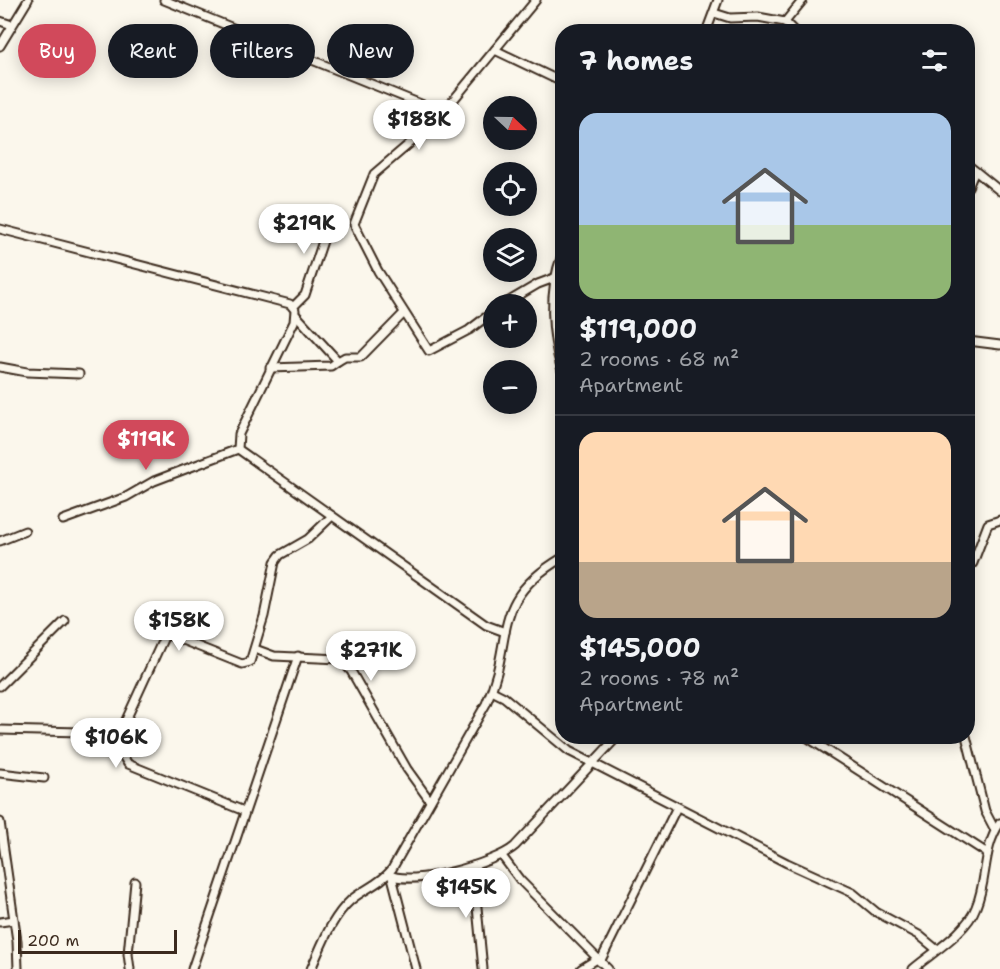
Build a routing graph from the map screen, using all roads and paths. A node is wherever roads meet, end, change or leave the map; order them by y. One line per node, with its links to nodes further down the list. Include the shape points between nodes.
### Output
1 (28, 0): 10 (street)
2 (164, 0): 14 (street)
3 (536, 0): 12 (street)
4 (803, 0): 8 (street)
5 (717, 1): 6 (street)
6 (714, 13): 8 (street); 9 (street)
7 (0, 21): 10 (street)
8 (785, 22)
9 (709, 24)
10 (12, 25): 11 (street)
11 (0, 46)
12 (495, 50): 13 (street); 14 (street)
13 (555, 79)
14 (443, 113): 23 (street, via 374,174 354,224)
15 (975, 171): 16 (street)
16 (1000, 191)
17 (332, 214): 22 (street, via 305,295)
18 (0, 229): 22 (street, via 279,300)
19 (555, 275): 20 (street)
20 (554, 278): 21 (street); 26 (street)
21 (521, 294)
22 (293, 307): 24 (street)
23 (404, 313): 25 (street, via 429,351); 29 (street, via 361,357)
24 (296, 315): 29 (street); 31 (street)
25 (483, 319)
26 (555, 331)
27 (975, 342): 28 (street)
28 (1000, 345)
29 (338, 361): 31 (street, via 332,366)
30 (0, 367): 32 (street)
31 (270, 368): 33 (street, via 239,434)
32 (79, 374)
33 (238, 449): 34 (street); 35 (street)
34 (332, 516): 42 (street, via 486,625); 43 (street, via 308,539 277,558)
35 (63, 520)
36 (1000, 520): 39 (street, via 988,524)
37 (25, 531): 38 (street)
38 (0, 541)
39 (975, 558)
40 (555, 562): 42 (street, via 519,593)
41 (66, 621): 45 (street)
42 (505, 632): 46 (street)
43 (255, 649): 44 (street, via 274,656); 48 (street, via 252,660 244,664 165,635)
44 (298, 656): 57 (street, via 337,657 345,663 411,776); 59 (street)
45 (0, 686)
46 (492, 691): 49 (street); 57 (street)
47 (0, 730): 48 (street)
48 (120, 733): 59 (street, via 128,764)
49 (555, 741)
50 (560, 744): 54 (street)
51 (611, 744): 54 (street)
52 (817, 744): 62 (street)
53 (968, 744): 61 (street, via 985,811)
54 (593, 763): 58 (street); 63 (street)
55 (0, 773): 56 (street)
56 (44, 778)
57 (430, 801): 65 (street)
58 (677, 807): 69 (street, via 853,892 870,908); 70 (street)
59 (244, 811): 73 (street)
60 (0, 822): 67 (street)
61 (999, 825): 62 (street)
62 (987, 853): 69 (street, via 975,911)
63 (502, 856): 64 (street); 70 (street, via 520,880)
64 (473, 866): 65 (street, via 421,877); 76 (street)
65 (390, 876): 74 (street, via 344,907); 75 (street)
66 (135, 882): 72 (street)
67 (14, 920): 68 (street); 71 (street)
68 (0, 922)
69 (936, 949): 79 (street)
70 (599, 960): 77 (street); 78 (street)
71 (18, 969)
72 (130, 969)
73 (192, 969)
74 (311, 969)
75 (416, 969)
76 (483, 969)
77 (581, 969)
78 (608, 969)
79 (914, 969)

